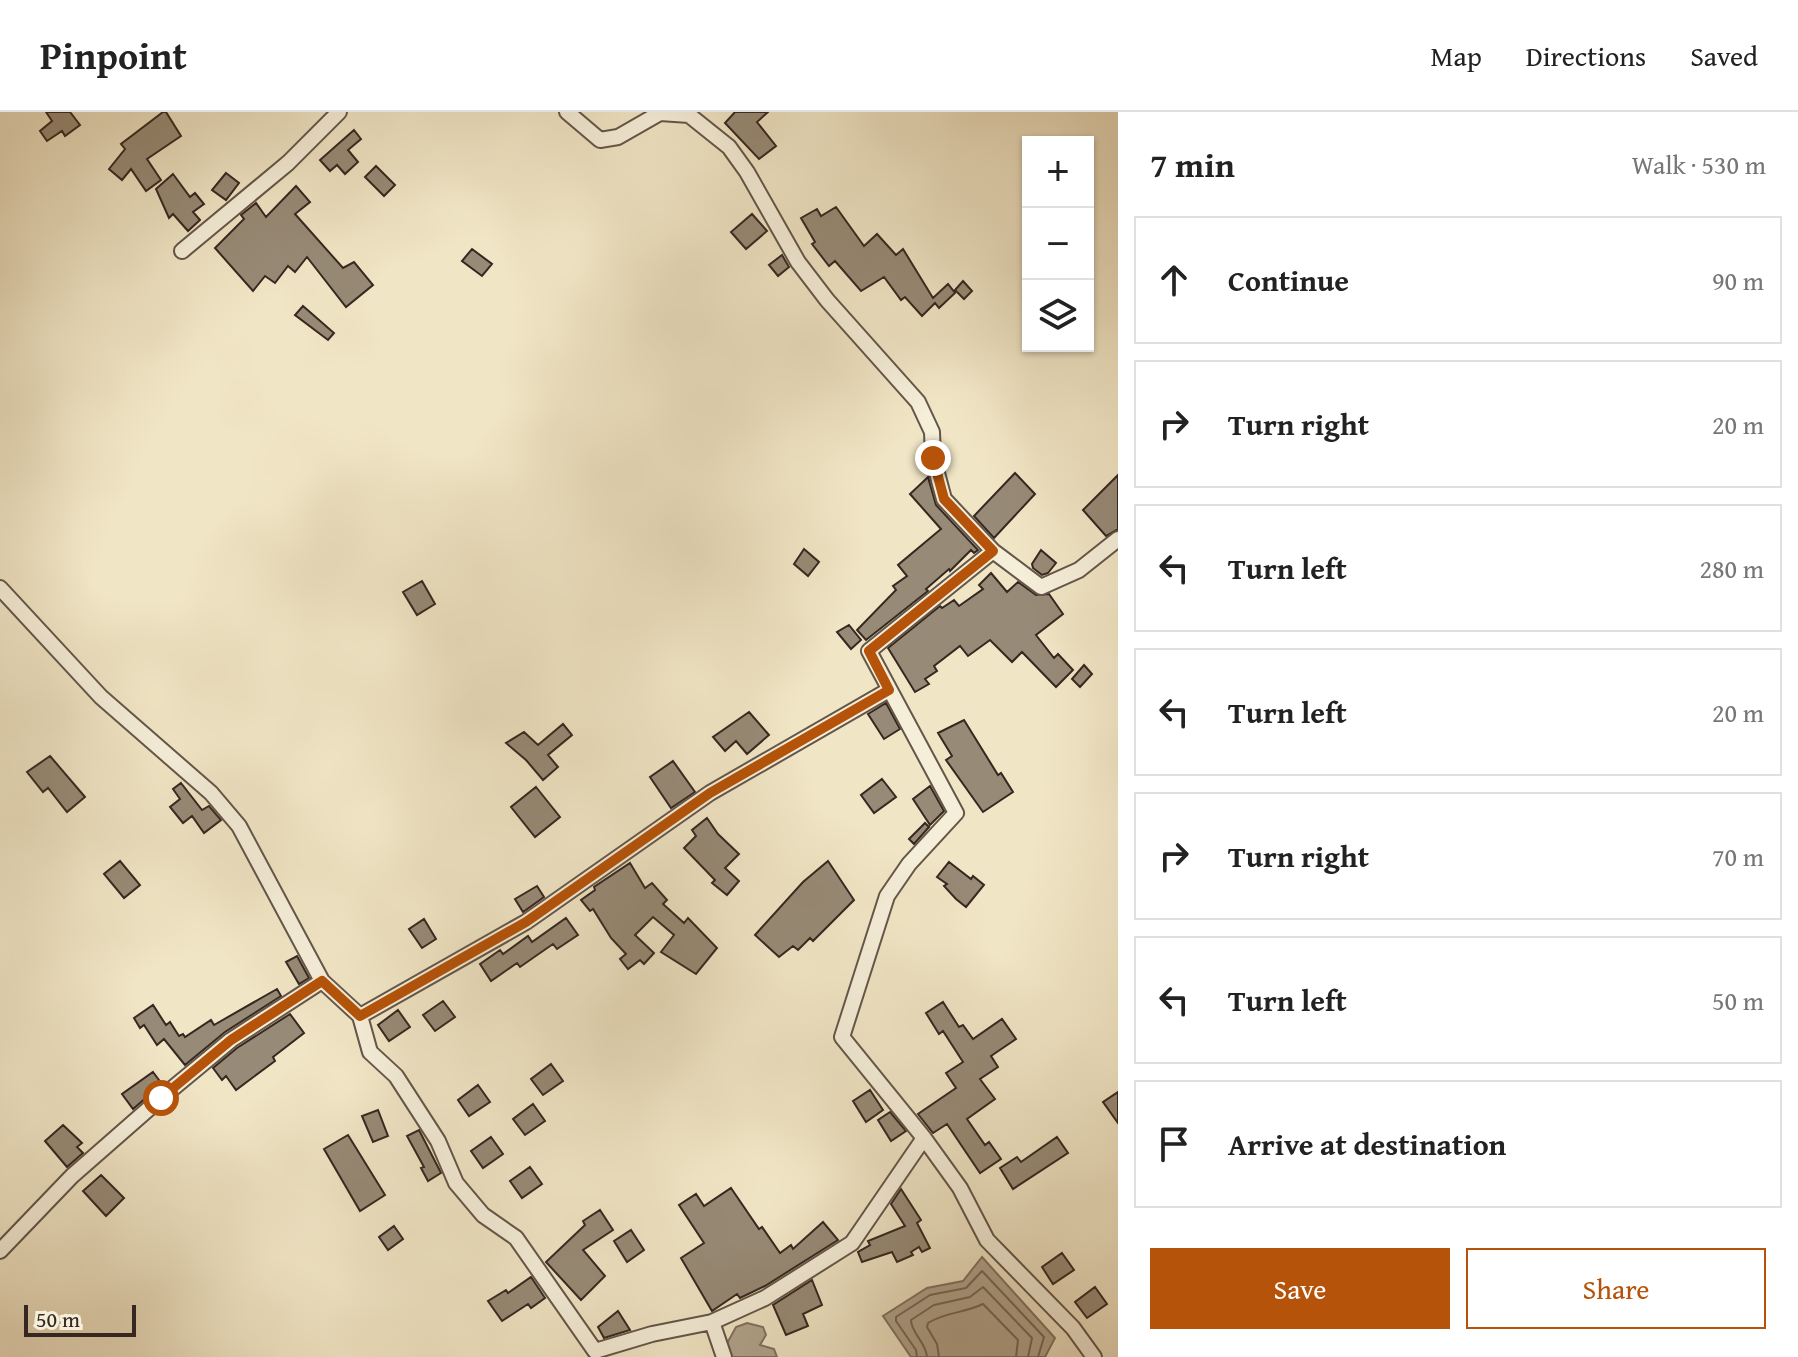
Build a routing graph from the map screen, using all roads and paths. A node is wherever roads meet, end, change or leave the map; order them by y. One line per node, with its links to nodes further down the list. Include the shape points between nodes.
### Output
1 (339, 112): 3 (street, via 288,163)
2 (567, 112): 5 (street, via 600,140 618,137 660,113 689,115 729,147 798,262 918,402 932,432 944,499)
3 (182, 251)
4 (1118, 539): 5 (street, via 1079,570 1041,587)
5 (993, 551): 7 (street, via 869,651)
6 (0, 588): 8 (street, via 101,697 211,793 239,826)
7 (889, 690): 9 (street, via 710,793 526,922); 10 (street, via 956,813 887,896 842,1037)
8 (322, 981): 9 (street); 11 (street, via 231,1040 161,1098 72,1176)
9 (360, 1016): 12 (street, via 370,1052 396,1076 438,1141 456,1183 483,1215 516,1238 595,1351)
10 (924, 1138): 12 (street, via 852,1243 765,1298); 14 (street, via 960,1188 987,1240 1073,1328)
11 (0, 1251)
12 (712, 1322): 13 (street)
13 (724, 1357)
14 (1094, 1357)

